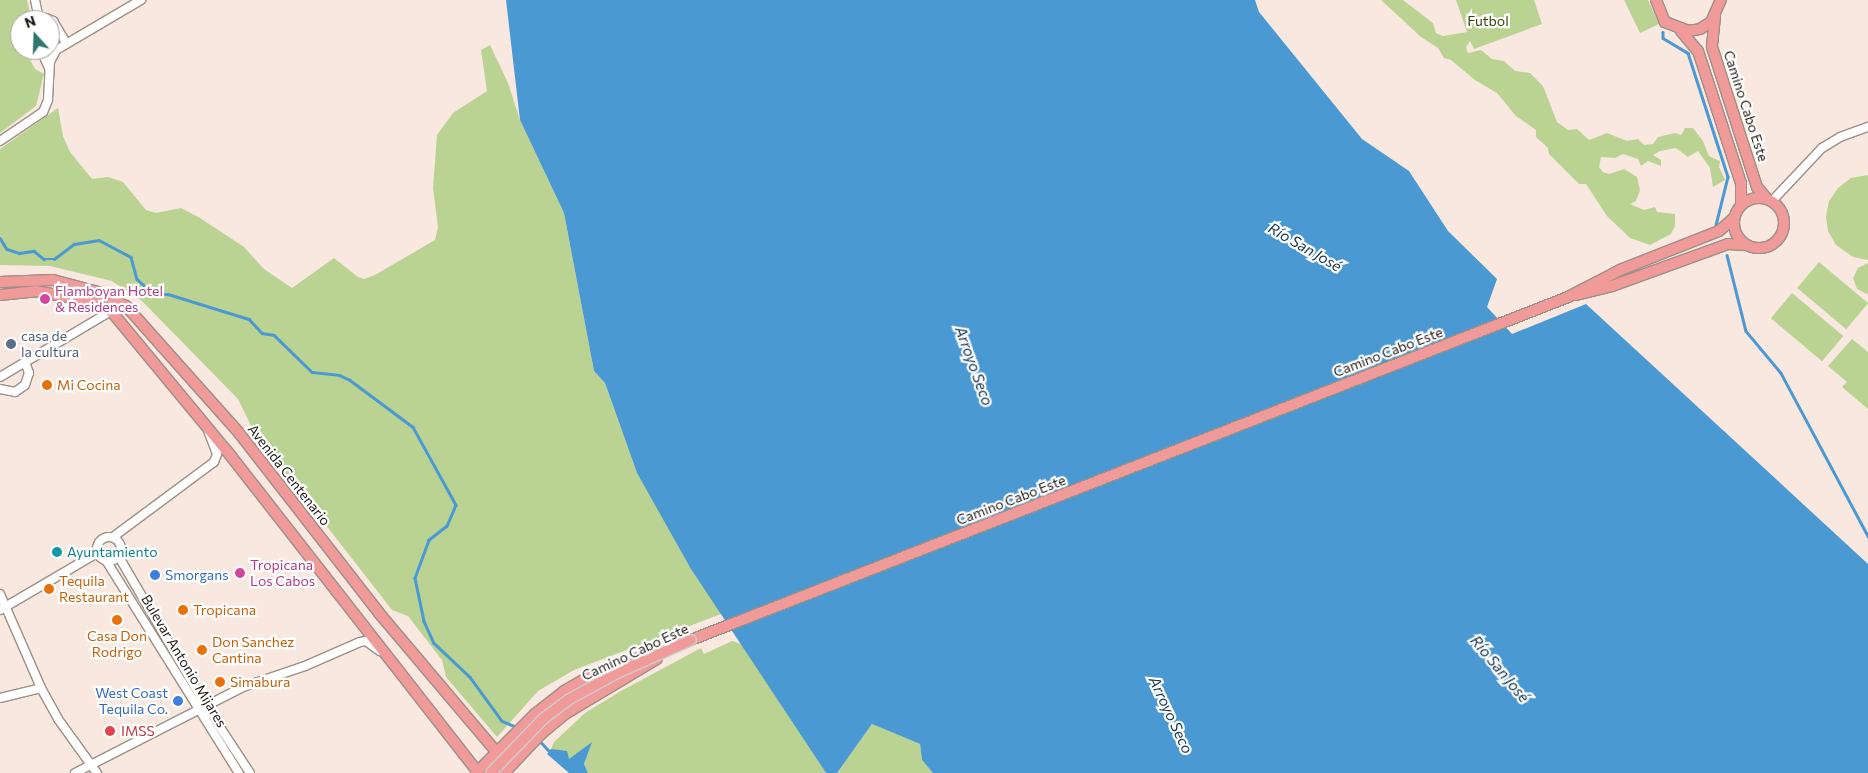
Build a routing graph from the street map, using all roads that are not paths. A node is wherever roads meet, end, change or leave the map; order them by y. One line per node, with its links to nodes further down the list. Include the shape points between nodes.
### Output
1 (141, 0): 7 (street)
2 (1656, 0): 5 (main road, Camino Cabo Este, via 1665,22)
3 (1721, 0): 4 (main road, Camino Cabo Este)
4 (1715, 17): 5 (main road, via 1700,29); 12 (main road, Camino Cabo Este, via 1712,47 1758,187)
5 (1682, 31): 13 (main road, Camino Cabo Este, via 1698,51 1741,183)
6 (60, 32): 7 (street)
7 (66, 43): 9 (street, via 56,50)
8 (45, 60): 9 (street)
9 (49, 68): 11 (street, via 48,100 43,112)
10 (1868, 127): 12 (street, via 1840,137 1822,148)
11 (0, 141)
12 (1770, 200): 13 (main road, via 1756,198); 15 (main road, via 1780,209 1784,219 1781,236 1768,246)
13 (1741, 205): 14 (main road)
14 (1734, 218): 15 (main road, via 1737,236); 18 (main road, Camino Cabo Este, via 1719,231 1620,270)
15 (1747, 245): 18 (main road, Camino Cabo Este, via 1724,245 1612,286)
16 (0, 282): 35 (main road, Avenida Centenario, via 53,280 98,292 126,306 233,426 379,613)
17 (0, 295): 19 (main road, via 36,291 94,302)
18 (1568, 297): 30 (main road, Camino Cabo Este)
19 (111, 310): 20 (street); 23 (main road)
20 (25, 362): 21 (street); 22 (street, via 29,373 25,385 14,392)
21 (0, 377)
22 (0, 389)
23 (206, 427): 24 (street, via 217,454 214,462); 31 (main road)
24 (113, 537): 25 (street, via 99,542); 26 (street, via 121,545)
25 (97, 553): 27 (street); 29 (street)
26 (119, 557): 27 (street); 34 (street, Bulevar Antonio Mijares)
27 (107, 562): 34 (street, Bulevar Antonio Mijares)
28 (0, 594): 29 (street)
29 (3, 608): 32 (street)
30 (691, 640): 35 (main road, bridge, via 584,679 545,705); 37 (main road, bridge, via 574,707); 43 (main road, Camino Cabo Este, bridge, via 615,674 568,700 543,720)
31 (400, 669): 34 (street, via 373,645 360,642 305,666 243,687); 42 (main road)
32 (41, 688): 33 (street); 36 (street)
33 (0, 698)
34 (202, 708): 36 (street); 40 (street, Bulevar Antonio Mijares); 41 (street, Bulevar Antonio Mijares)
35 (496, 753): 37 (main road, Avenida Centenario); 42 (main road)
36 (89, 765): 38 (street); 39 (street)
37 (507, 770)
38 (75, 773)
39 (97, 773)
40 (239, 773)
41 (250, 773)
42 (478, 773)
43 (491, 773)

